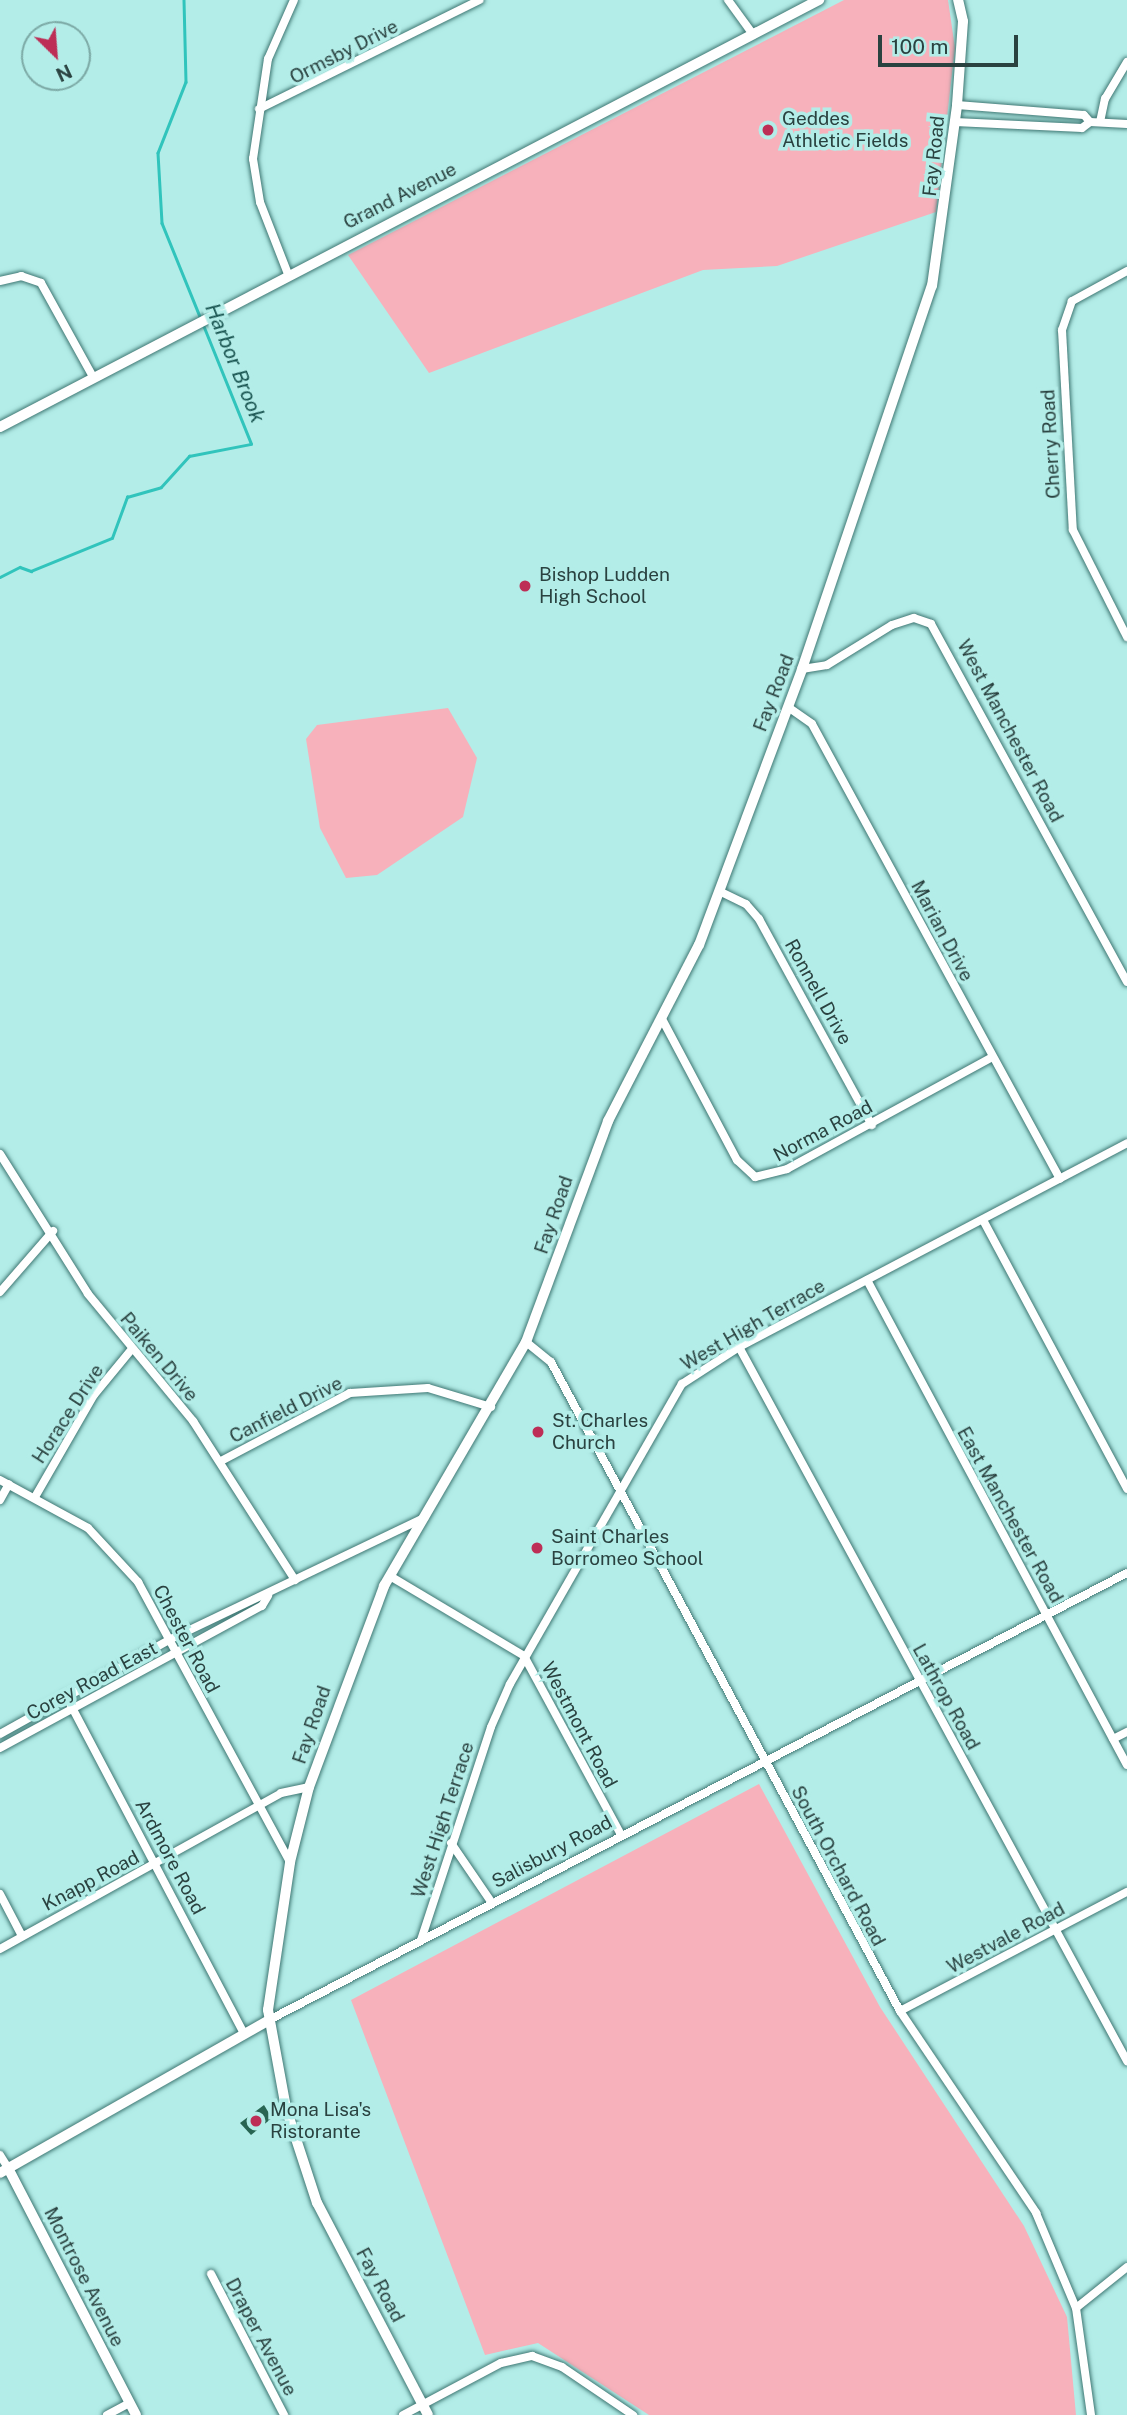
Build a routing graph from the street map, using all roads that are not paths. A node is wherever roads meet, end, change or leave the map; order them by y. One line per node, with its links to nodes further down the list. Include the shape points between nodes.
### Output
1 (294, 0): 9 (street, via 272,45)
2 (480, 0): 9 (street, Ormsby Drive)
3 (728, 0): 6 (street)
4 (819, 0): 6 (street, Grand Avenue)
5 (958, 0): 8 (street, Fay Road, via 963,21)
6 (752, 33): 14 (street, Grand Avenue)
7 (1127, 62): 11 (street)
8 (957, 105): 10 (street, Fay Road); 11 (street, via 1084,115)
9 (259, 109): 14 (street, via 255,182)
10 (954, 122): 11 (street, via 1082,128); 19 (street, Fay Road, via 932,286)
11 (1095, 122): 12 (street)
12 (1127, 124)
13 (1127, 271): 18 (street, Cherry Road, via 1072,301 1062,330 1073,530)
14 (288, 274): 16 (street, Grand Avenue)
15 (0, 281): 16 (street, via 21,276 41,283)
16 (93, 377): 17 (street, Grand Avenue)
17 (0, 428)
18 (1127, 638)
19 (803, 669): 20 (street, Fay Road); 22 (street, West Manchester Road, via 827,664 892,625 914,618 931,624)
20 (788, 707): 21 (street, Fay Road); 24 (street, Marian Drive, via 812,724)
21 (719, 891): 23 (street, Fay Road); 25 (street, Ronnell Drive, via 746,904 759,919)
22 (1127, 982)
23 (662, 1019): 25 (street, Norma Road, via 748,1174 770,1177); 33 (street, Fay Road, via 608,1121)
24 (992, 1057): 25 (street, Norma Road); 28 (street, Marian Drive)
25 (872, 1125)
26 (1127, 1143): 28 (street, West High Terrace)
27 (0, 1154): 30 (street, Paiken Drive)
28 (1060, 1179): 29 (street, West High Terrace)
29 (983, 1220): 31 (street, West High Terrace); 39 (street)
30 (53, 1231): 32 (street); 35 (street, Paiken Drive, via 88,1294)
31 (867, 1280): 34 (street, West High Terrace); 48 (street, East Manchester Road)
32 (0, 1292)
33 (526, 1342): 36 (street, Fay Road); 40 (street, South Orchard Road, via 551,1362)
34 (739, 1348): 40 (street, West High Terrace, via 682,1384); 52 (street, Lathrop Road)
35 (131, 1350): 37 (street, Paiken Drive); 41 (street, Horace Drive, via 94,1395)
36 (491, 1407): 37 (street, Canfield Drive, via 428,1388 349,1393); 43 (street, Fay Road)
37 (220, 1461): 46 (street, Paiken Drive)
38 (4, 1482): 41 (street, Chester Road); 42 (street)
39 (1127, 1489)
40 (618, 1490): 51 (street, West High Terrace); 59 (street, South Orchard Road)
41 (35, 1497): 49 (street, Chester Road, via 112,1549 138,1583)
42 (0, 1500)
43 (424, 1518): 45 (street, Fay Road); 46 (street, Corey Road East)
44 (1127, 1573): 48 (street, Salisbury Road)
45 (390, 1576): 51 (street, Westmont Road); 61 (street, Fay Road)
46 (295, 1580): 47 (street, Corey Road East)
47 (268, 1595): 49 (street, Corey Road East, via 257,1596); 50 (street, Corey Road East, via 262,1606)
48 (1046, 1615): 52 (street, Salisbury Road); 57 (street, East Manchester Road)
49 (169, 1640): 50 (street, Chester Road); 53 (street, Corey Road East)
50 (176, 1654): 54 (street, Corey Road East); 62 (street, Chester Road)
51 (524, 1656): 63 (street, Westmont Road); 64 (street, West High Terrace, via 491,1727)
52 (919, 1682): 59 (street, Salisbury Road); 70 (street, Lathrop Road)
53 (66, 1696): 54 (street, Ardmore Road); 56 (street, Corey Road East)
54 (73, 1709): 58 (street, Corey Road East); 66 (street, Ardmore Road)
55 (1127, 1732): 57 (street)
56 (0, 1734)
57 (1113, 1739): 60 (street, East Manchester Road)
58 (0, 1748)
59 (765, 1761): 63 (street, Salisbury Road); 74 (street, South Orchard Road)
60 (1127, 1765)
61 (309, 1787): 62 (street, Knapp Road, via 281,1793); 65 (street, Fay Road)
62 (256, 1807): 65 (street, Chester Road); 66 (street, Knapp Road)
63 (621, 1835): 69 (street, Salisbury Road)
64 (451, 1843): 69 (street); 72 (street, West High Terrace)
65 (290, 1862): 75 (street, Fay Road, via 270,1971)
66 (156, 1864): 71 (street, Knapp Road); 76 (street, Ardmore Road)
67 (1127, 1892): 70 (street, Westvale Road)
68 (0, 1894): 71 (street)
69 (492, 1903): 72 (street, Salisbury Road)
70 (1054, 1930): 74 (street, Westvale Road); 77 (street, Lathrop Road)
71 (22, 1937): 73 (street, Knapp Road)
72 (421, 1940): 75 (street, Salisbury Road)
73 (0, 1949)
74 (900, 2011): 82 (street, South Orchard Road, via 1029,2202)
75 (269, 2020): 76 (street, Salisbury Road); 84 (street, Fay Road, via 286,2108 317,2203)
76 (244, 2034): 79 (street, Salisbury Road)
77 (1127, 2061)
78 (0, 2155): 79 (street, Montrose Avenue)
79 (4, 2170): 83 (street, Montrose Avenue)
80 (1127, 2267): 82 (street)
81 (211, 2274): 87 (street, Draper Avenue)
82 (1076, 2308): 91 (street, South Orchard Road)
83 (130, 2403): 85 (street); 86 (street, Montrose Avenue)
84 (422, 2405): 88 (street); 89 (street, Fay Road); 90 (street, via 517,2357 544,2358)
85 (107, 2415)
86 (136, 2415)
87 (284, 2415)
88 (403, 2415)
89 (428, 2415)
90 (633, 2415)
91 (1091, 2415)

